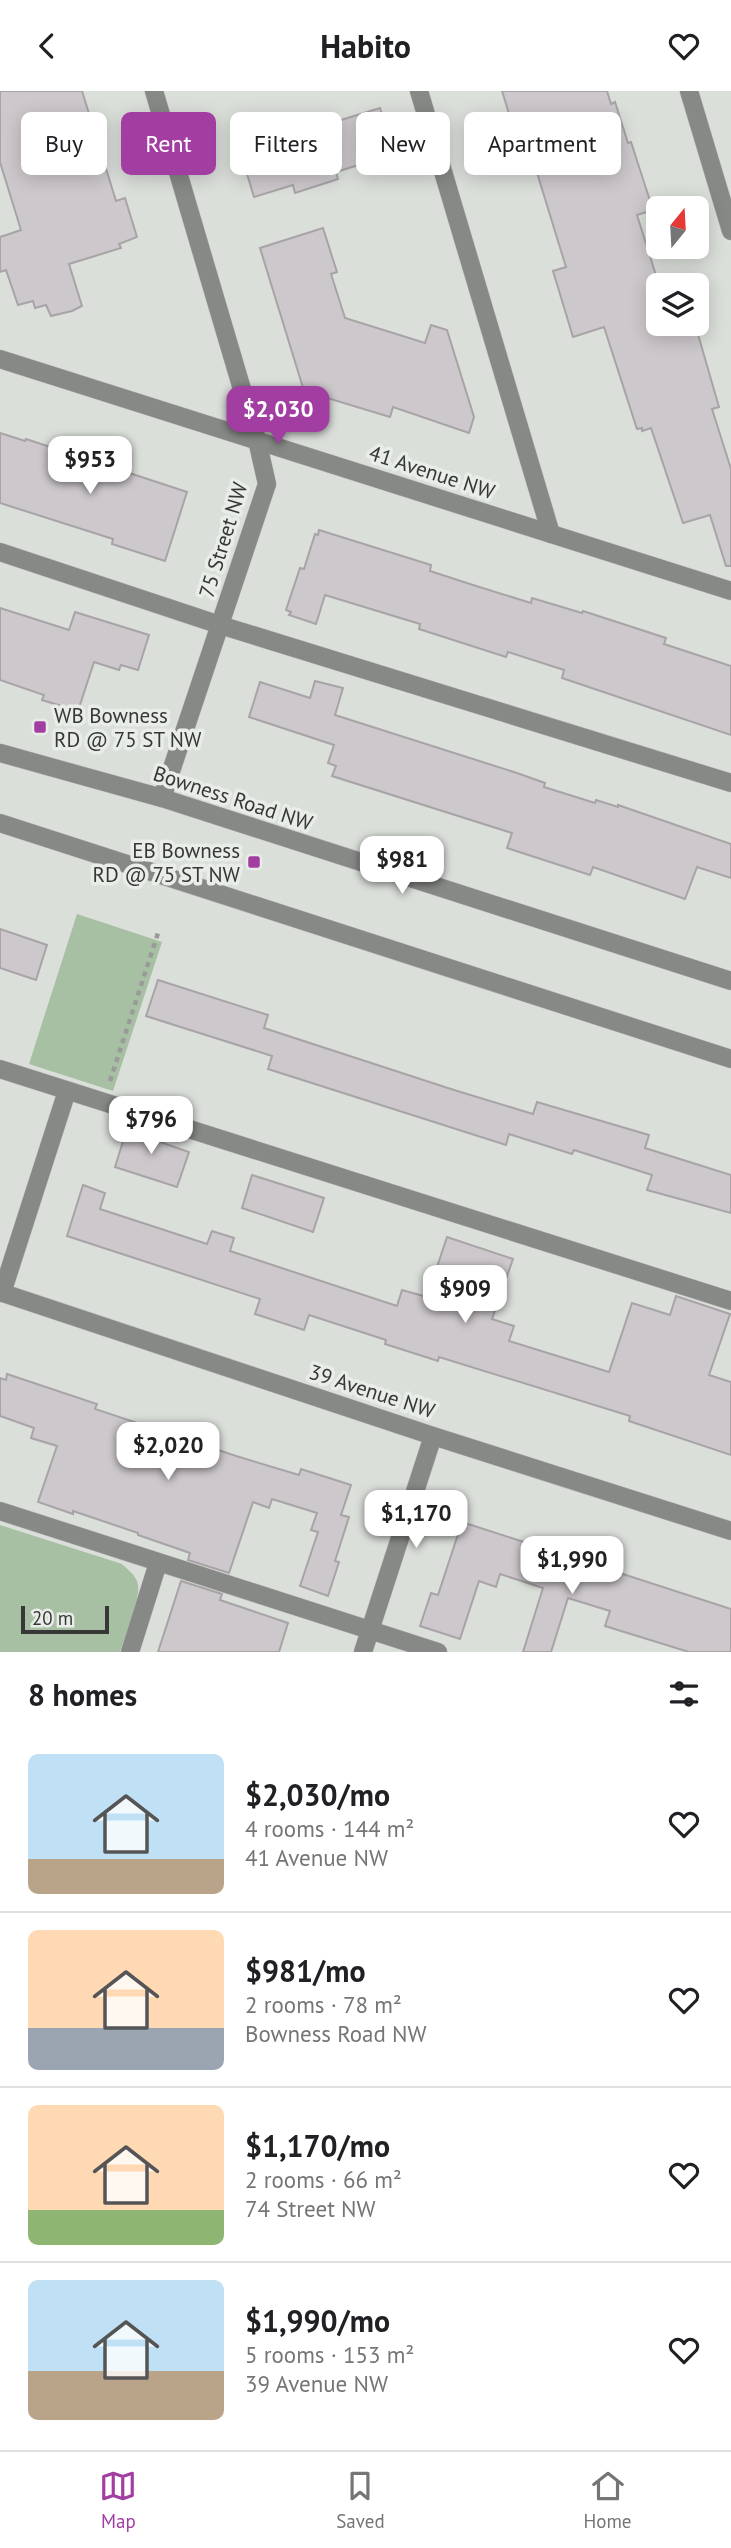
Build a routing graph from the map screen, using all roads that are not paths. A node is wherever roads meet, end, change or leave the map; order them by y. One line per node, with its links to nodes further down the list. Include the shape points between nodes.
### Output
1 (154, 91): 6 (street, 75 Street NW)
2 (419, 91): 7 (street)
3 (696, 93): 4 (street)
4 (731, 231)
5 (0, 359): 6 (street, 41 Avenue NW)
6 (257, 440): 7 (street, 41 Avenue NW); 10 (street, 75 Street NW, via 267,484)
7 (551, 534): 9 (street, 41 Avenue NW)
8 (0, 552): 10 (street)
9 (731, 590)
10 (220, 625): 12 (street); 13 (street, 75 Street NW)
11 (0, 753): 13 (street, Bowness Road NW)
12 (731, 783)
13 (162, 798): 15 (street, Bowness Road NW)
14 (0, 823): 16 (street)
15 (731, 981)
16 (731, 1059)
17 (0, 1069): 18 (street)
18 (67, 1091): 19 (street); 20 (street)
19 (1, 1293): 21 (street, 39 Avenue NW)
20 (731, 1301)
21 (433, 1436): 23 (street, 39 Avenue NW); 25 (street)
22 (0, 1511): 24 (street)
23 (731, 1531)
24 (158, 1563): 25 (street); 26 (street)
25 (370, 1630): 27 (street); 28 (street)
26 (130, 1652)
27 (363, 1652)
28 (438, 1652)

